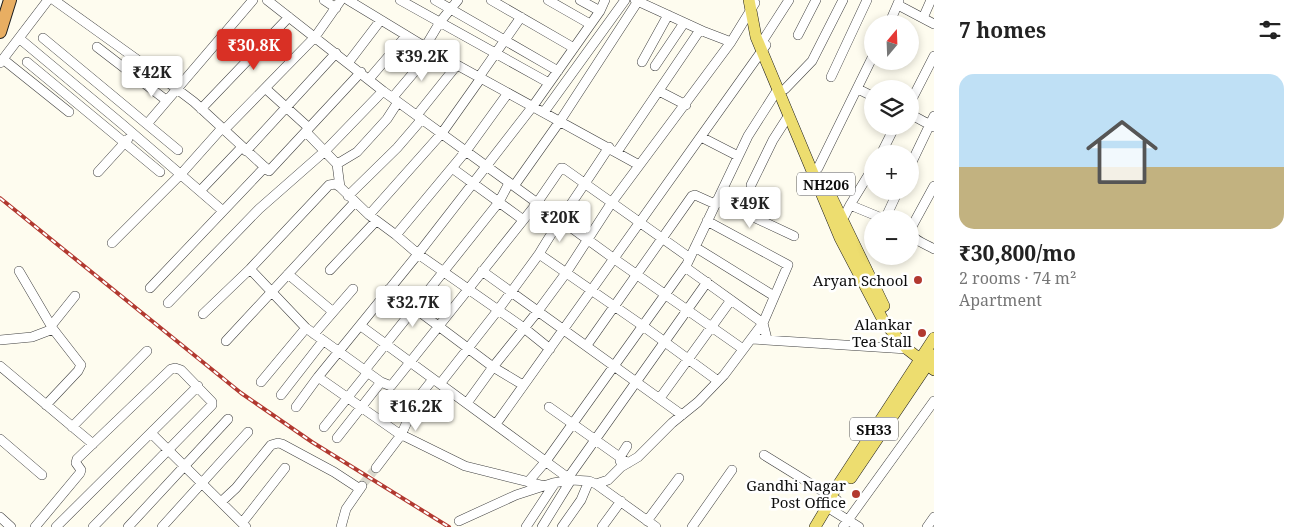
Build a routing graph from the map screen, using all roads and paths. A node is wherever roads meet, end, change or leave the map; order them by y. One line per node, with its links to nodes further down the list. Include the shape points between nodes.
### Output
1 (10, 0): 38 (highway)
2 (48, 0): 43 (street)
3 (54, 0): 68 (street)
4 (253, 0): 68 (street)
5 (324, 0): 24 (street)
6 (348, 0): 32 (street)
7 (400, 0): 33 (street)
8 (435, 0): 25 (street)
9 (458, 0): 25 (street)
10 (491, 0): 30 (street)
11 (548, 0): 35 (street)
12 (580, 0): 26 (street)
13 (606, 0): 26 (street)
14 (625, 0): 82 (street)
15 (789, 0): 46 (street)
16 (816, 0): 40 (street)
17 (843, 0): 69 (street, via 808,67)
18 (867, 0): 62 (street)
19 (931, 0): 31 (street)
20 (272, 1): 29 (street)
21 (636, 1): 27 (street); 87 (street)
22 (899, 2): 28 (street); 31 (street)
23 (752, 3): 45 (street); 46 (main road, NH206)
24 (338, 4): 41 (street)
25 (451, 9): 33 (street); 44 (street)
26 (600, 11): 35 (street)
27 (668, 15): 34 (street); 55 (street)
28 (893, 15)
29 (289, 17): 41 (street); 80 (street)
30 (521, 17): 44 (street); 48 (street)
31 (923, 18): 36 (street)
32 (380, 21): 39 (street); 56 (street)
33 (440, 22): 49 (street); 50 (street)
34 (684, 23): 37 (street); 58 (street)
35 (590, 24): 48 (street)
36 (934, 24)
37 (700, 30): 45 (street); 72 (street)
38 (0, 32)
39 (406, 36): 49 (street); 63 (street)
40 (798, 36)
41 (315, 37): 51 (street); 67 (street)
42 (43, 38): 88 (street)
43 (20, 39): 53 (street); 92 (street)
44 (505, 40): 50 (street); 60 (street)
45 (731, 42): 77 (street)
46 (763, 45): 69 (main road, NH206); 94 (street)
47 (97, 47): 75 (street)
48 (574, 48): 60 (street)
49 (429, 49): 57 (street); 76 (street)
50 (496, 52): 64 (street); 65 (street)
51 (336, 53): 56 (street); 79 (street)
52 (934, 56): 66 (street)
53 (2, 62): 81 (street)
54 (27, 62): 95 (street)
55 (642, 62)
56 (348, 63): 61 (street)
57 (456, 65): 64 (street); 85 (street)
58 (655, 66)
59 (867, 70): 70 (street)
60 (558, 71): 65 (street)
61 (361, 72): 63 (street); 91 (street)
62 (831, 77)
63 (369, 78): 71 (street)
64 (480, 78): 74 (street); 93 (street)
65 (550, 83): 78 (street)
66 (919, 85)
67 (265, 88): 79 (street); 90 (street)
68 (176, 89): 75 (street); 80 (street)
69 (782, 89): 83 (main road, NH206); 102 (street, via 748,136); 103 (main road, NH206)
70 (858, 89): 73 (street); 109 (street)
71 (383, 91): 76 (street); 100 (street)
72 (659, 91): 77 (street); 98 (street)
73 (864, 92)
74 (508, 93): 78 (street); 101 (street)
75 (166, 100): 88 (street)
76 (396, 100): 85 (street); 104 (street, via 387,119 356,152)
77 (686, 105): 106 (street)
78 (533, 106): 82 (street); 105 (street)
79 (286, 107): 91 (street); 96 (street)
80 (201, 109): 90 (street)
81 (69, 112)
82 (544, 112): 87 (street)
83 (789, 115): 103 (main road, NH206); 117 (street)
84 (934, 116): 89 (street)
85 (419, 117): 93 (street); 121 (street, via 397,148)
86 (919, 119): 89 (street)
87 (560, 120): 98 (street); 116 (street)
88 (147, 124): 97 (street)
89 (932, 126): 99 (street)
90 (223, 129): 96 (street); 112 (street)
91 (307, 130): 100 (street); 107 (street, via 269,172)
92 (133, 133): 95 (street); 112 (street)
93 (442, 133): 101 (street); 130 (street)
94 (701, 136): 102 (street); 133 (street)
95 (125, 143): 110 (street); 111 (street)
96 (244, 149): 107 (street); 120 (street)
97 (178, 150)
98 (613, 150): 106 (street); 115 (street)
99 (919, 150)
100 (325, 151): 104 (street); 169 (street, via 259,209)
101 (466, 151): 105 (street); 108 (street)
102 (738, 156): 124 (street)
103 (810, 156): 109 (main road, NH206); 199 (main road, NH206, via 840,238 866,290 884,322)
104 (337, 164): 119 (street)
105 (486, 165): 114 (street); 116 (street)
106 (639, 165): 123 (street)
107 (265, 167): 128 (street)
108 (452, 168): 114 (street); 136 (street)
109 (818, 168): 135 (main road, NH206)
110 (98, 172)
111 (160, 172)
112 (181, 174): 120 (street); 141 (street)
113 (864, 182): 126 (street)
114 (472, 183): 122 (street); 144 (street)
115 (586, 184): 123 (street); 125 (street, via 561,168); 132 (street)
116 (511, 185): 122 (street); 125 (street)
117 (751, 185)
118 (934, 186): 129 (street)
119 (340, 187): 121 (street); 149 (street, via 329,185)
120 (200, 191): 128 (street)
121 (352, 199): 130 (street); 155 (street)
122 (499, 202): 131 (street); 153 (street)
123 (612, 202): 133 (street); 138 (street)
124 (716, 202): 134 (street); 137 (street); 139 (street, via 692,196)
125 (537, 203): 131 (street); 132 (street)
126 (850, 205): 127 (street); 135 (street)
127 (864, 211)
128 (223, 212): 158 (street)
129 (919, 214)
130 (372, 218): 136 (street); 150 (street)
131 (522, 219): 152 (street)
132 (560, 220): 138 (street); 145 (street)
133 (640, 221): 139 (street); 146 (street)
134 (707, 221): 142 (street); 167 (street, via 788,265)
135 (842, 221): 203 (main road, NH206, via 891,318)
136 (396, 235): 144 (street)
137 (794, 236)
138 (587, 238): 146 (street); 154 (street)
139 (664, 238): 147 (street); 156 (street)
140 (919, 240): 143 (street)
141 (112, 243)
142 (696, 247): 147 (street); 167 (street)
143 (934, 248)
144 (418, 254): 153 (street); 160 (street)
145 (539, 254): 154 (street); 164 (street)
146 (613, 258): 156 (street); 162 (street)
147 (690, 258): 148 (street)
148 (685, 267): 157 (street); 165 (street)
149 (250, 269): 163 (street); 176 (street)
150 (330, 270)
151 (19, 271): 180 (street)
152 (482, 271): 161 (street); 164 (street)
153 (444, 272): 161 (street); 171 (street)
154 (566, 273): 162 (street); 175 (street)
155 (288, 274): 163 (street); 174 (street)
156 (638, 274): 165 (street); 170 (street)
157 (707, 282): 168 (street); 172 (street)
158 (150, 288)
159 (352, 289): 174 (street)
160 (389, 290): 171 (street); 178 (street)
161 (468, 290): 173 (street); 181 (street)
162 (591, 290): 170 (street); 185 (street)
163 (271, 292): 183 (street); 191 (street)
164 (512, 292): 173 (street); 175 (street)
165 (666, 294): 172 (street); 179 (street)
166 (75, 296): 180 (street)
167 (774, 296): 177 (street)
168 (731, 300): 177 (street); 182 (street)
169 (168, 303)
170 (615, 306): 179 (street); 195 (street)
171 (413, 308): 181 (street); 194 (street)
172 (687, 309): 182 (street); 193 (street)
173 (498, 310): 184 (street); 196 (street)
174 (332, 311): 186 (street)
175 (538, 311): 184 (street); 185 (street)
176 (203, 314)
177 (763, 323): 188 (street); 189 (street)
178 (361, 326): 194 (street); 201 (street)
179 (643, 326): 193 (street); 206 (street)
180 (52, 327): 190 (street, via 32,337); 222 (street, via 80,365)
181 (438, 327): 196 (street); 204 (street)
182 (712, 327): 198 (street); 202 (street)
183 (306, 328): 186 (street); 213 (street)
184 (524, 328): 197 (street); 207 (street)
185 (564, 329): 195 (street); 197 (street)
186 (314, 334): 192 (street)
187 (934, 338): 203 (main road)
188 (752, 339): 189 (street); 198 (street)
189 (767, 339): 199 (street)
190 (0, 340)
191 (226, 341)
192 (323, 341): 201 (street); 217 (street)
193 (664, 341): 202 (street); 211 (street)
194 (385, 343): 204 (street); 208 (street)
195 (587, 345): 206 (street)
196 (468, 348): 207 (street); 210 (street)
197 (550, 349): 215 (street)
198 (743, 349): 212 (street)
199 (907, 349): 203 (main road, NH206)
200 (147, 350): 230 (street)
201 (339, 351): 208 (street); 209 (street)
202 (688, 359): 212 (street); 219 (street)
203 (929, 361): 256 (main road, SH33)
204 (410, 362): 210 (street); 214 (street, via 391,386)
205 (0, 366): 222 (street)
206 (615, 366): 211 (street); 229 (street)
207 (493, 367): 215 (street); 221 (street)
208 (366, 371): 214 (street); 218 (street)
209 (318, 377): 218 (street); 223 (street)
210 (436, 381): 221 (street); 234 (street, via 418,398)
211 (636, 381): 219 (street); 237 (street)
212 (718, 381): 226 (street)
213 (261, 382)
214 (382, 382): 225 (street)
215 (524, 385): 228 (street)
216 (198, 386): 233 (street); 238 (street, via 181,370 171,369); 240 (street, via 212,405)
217 (281, 395)
218 (347, 397): 225 (street); 231 (street)
219 (660, 398): 226 (street)
220 (934, 401): 263 (street)
221 (467, 403): 228 (street)
222 (46, 405): 230 (street)
223 (296, 407)
224 (549, 407): 229 (street)
225 (361, 408): 234 (street); 235 (street)
226 (682, 415): 243 (street, via 638,457)
227 (228, 419): 244 (street)
228 (496, 424): 242 (street)
229 (572, 424): 237 (street); 242 (street)
230 (72, 427): 238 (street)
231 (324, 427)
232 (248, 432): 252 (street)
233 (151, 433): 240 (street); 267 (street)
234 (401, 435): 246 (street); 251 (street, via 465,466)
235 (337, 438)
236 (0, 439): 248 (street)
237 (595, 440): 243 (street); 250 (street)
238 (93, 444): 266 (street, via 76,461 81,472 79,475)
239 (627, 446): 243 (street)
240 (169, 450): 244 (street); 268 (street)
241 (764, 455): 256 (street)
242 (546, 461): 250 (street); 251 (street)
243 (623, 462): 254 (street, via 608,480)
244 (185, 466): 252 (street); 269 (street)
245 (284, 468): 264 (street)
246 (376, 468)
247 (732, 470): 277 (street)
248 (42, 475)
249 (679, 478): 262 (street)
250 (569, 479): 253 (street); 254 (street); 273 (street)
251 (528, 482): 255 (street)
252 (202, 483): 257 (street); 270 (street)
253 (555, 483): 255 (street); 272 (street)
254 (592, 483): 258 (street); 274 (street)
255 (545, 486): 261 (street, via 516,495)
256 (832, 501): 263 (street); 278 (main road, SH33)
257 (222, 502): 264 (street); 271 (street, via 271,444 282,444 361,487 346,509)
258 (621, 502): 262 (street); 275 (street)
259 (0, 517): 265 (street)
260 (934, 517): 280 (street)
261 (459, 521)
262 (647, 521): 276 (street)
263 (846, 523): 279 (street)
264 (244, 525)
265 (11, 527)
266 (36, 527)
267 (56, 527)
268 (93, 527)
269 (128, 527)
270 (162, 527)
271 (341, 527)
272 (526, 527)
273 (542, 527)
274 (562, 527)
275 (602, 527)
276 (656, 527)
277 (692, 527)
278 (815, 527)
279 (859, 527)
280 (927, 527)

